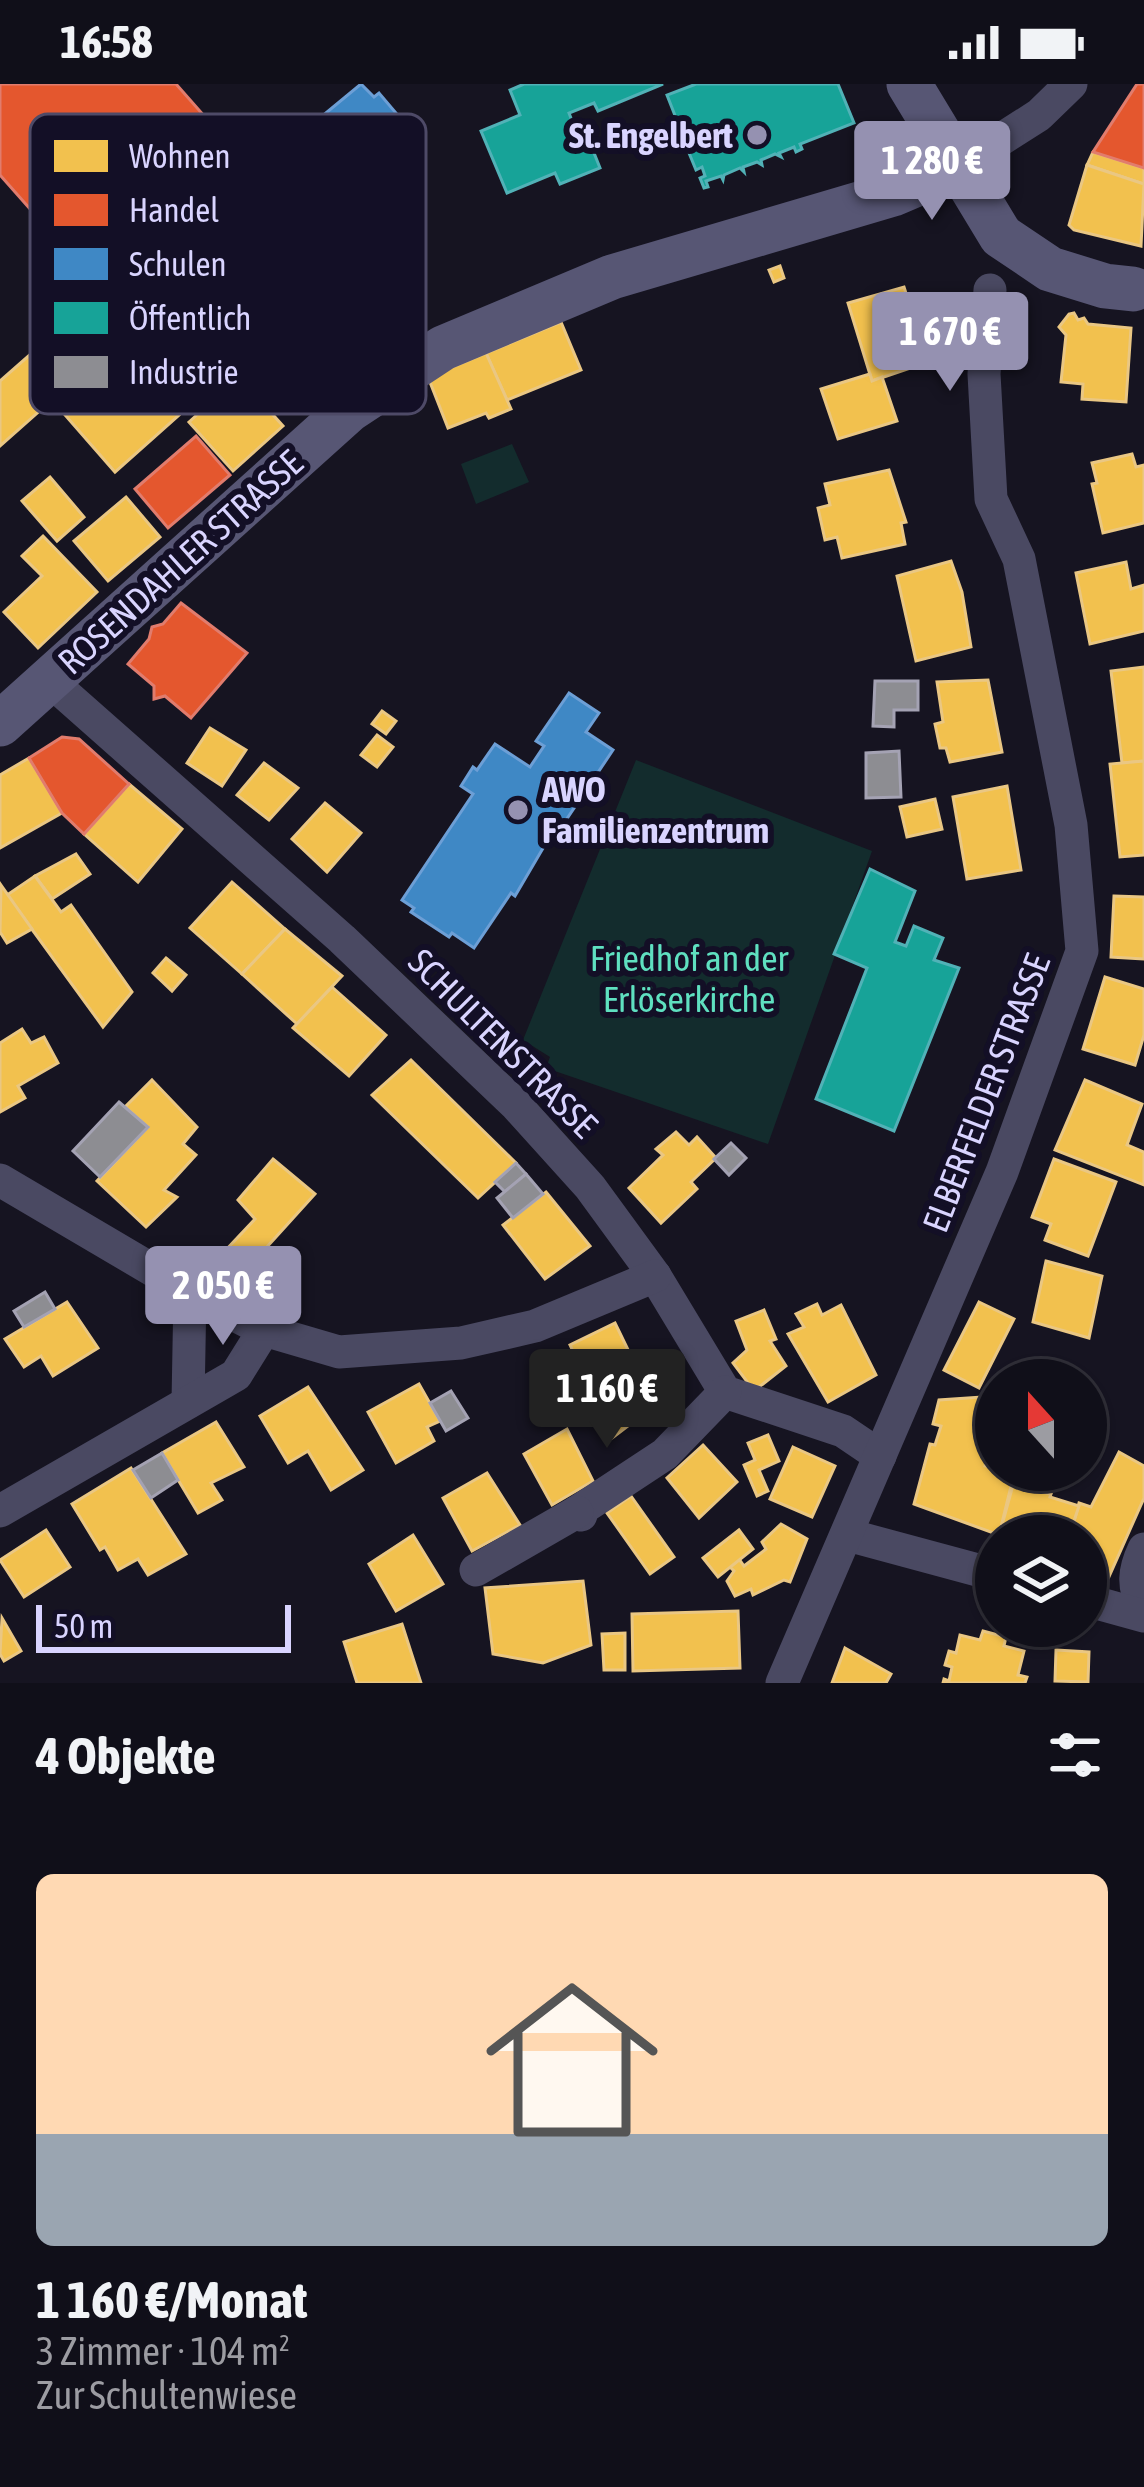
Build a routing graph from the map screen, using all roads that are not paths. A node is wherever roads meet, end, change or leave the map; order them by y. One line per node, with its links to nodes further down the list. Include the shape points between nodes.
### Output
1 (909, 84): 3 (main road)
2 (1071, 84): 3 (street)
3 (961, 165): 5 (main road, via 1001,236 1051,268); 6 (main road, ROSENDAHLER STRASSE, via 893,194 612,277)
4 (990, 290): 16 (street, ELBERFELDER STRASSE, via 984,374 991,499 1024,582 1071,826 1082,952 1002,1172)
5 (1133, 290)
6 (427, 358)
7 (346, 414): 8 (main road, ROSENDAHLER STRASSE)
8 (49, 680): 9 (main road, ROSENDAHLER STRASSE); 11 (street, SCHULTENSTRASSE, via 515,1104)
9 (0, 724)
10 (0, 1180): 12 (street)
11 (655, 1276): 13 (street, via 535,1326 461,1343 339,1352); 14 (street, SCHULTENSTRASSE)
12 (190, 1292): 13 (street); 15 (street)
13 (264, 1330): 15 (street, via 236,1376)
14 (724, 1392): 16 (street, via 843,1431); 21 (street, via 665,1454)
15 (188, 1402): 17 (street)
16 (880, 1456): 18 (street, ELBERFELDER STRASSE)
17 (0, 1510)
18 (848, 1535): 20 (street); 24 (street, ELBERFELDER STRASSE)
19 (1144, 1549): 23 (street, via 1135,1568)
20 (975, 1569)
21 (476, 1570)
22 (1107, 1604): 23 (street)
23 (1144, 1611)
24 (782, 1683)

